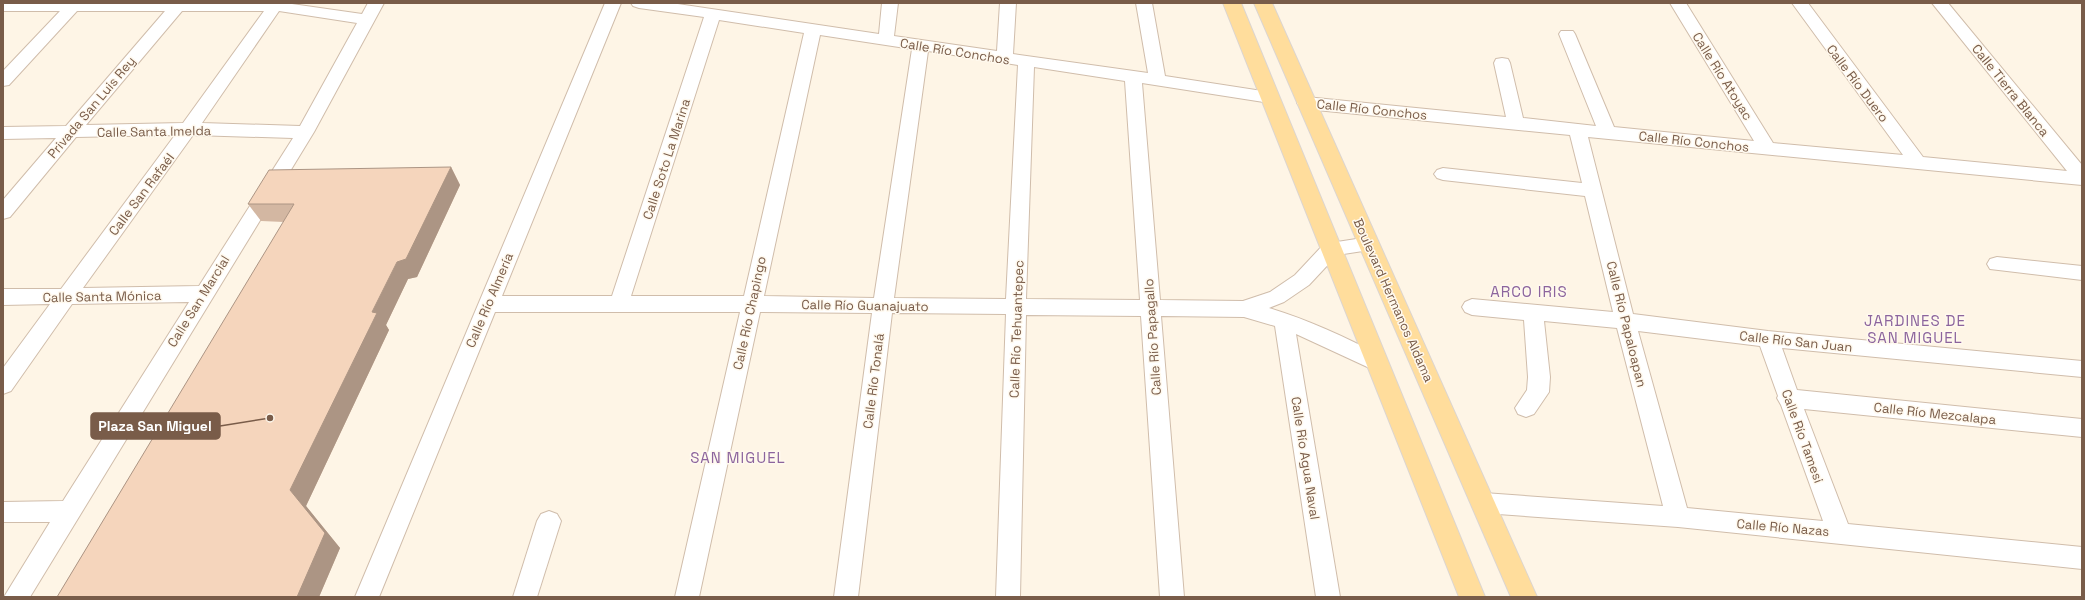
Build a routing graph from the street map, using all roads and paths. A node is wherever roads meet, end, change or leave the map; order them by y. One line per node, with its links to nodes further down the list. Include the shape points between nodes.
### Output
1 (613, 3): 50 (street, Calle Río Almería)
2 (639, 3): 17 (street, Calle Río Conchos)
3 (890, 3): 20 (street)
4 (1008, 3): 22 (street)
5 (1144, 3): 26 (street)
6 (1232, 3): 28 (main road)
7 (1263, 3): 29 (main road, Boulevard Hermanos Aldama)
8 (1678, 3): 37 (street, Calle Río Atoyac)
9 (1800, 3): 38 (street, Calle Río Duero)
10 (1940, 3): 40 (street, Calle Tierra Blanca)
11 (75, 4): 12 (street); 14 (street); 27 (street)
12 (179, 4): 13 (street); 33 (street, Privada San Luis Rey)
13 (275, 5): 15 (street); 31 (street, Calle San Rafaél)
14 (3, 6)
15 (372, 11): 34 (street, Calle San Marcial)
16 (748, 11): 17 (street, Calle Río Conchos); 18 (street, Calle Río Conchos)
17 (713, 13): 51 (street, Calle Soto La Marina)
18 (813, 29): 20 (street, Calle Río Conchos); 52 (street, Calle Río Chapingo)
19 (1567, 34): 36 (street)
20 (886, 40): 21 (street, Calle Río Conchos)
21 (921, 46): 22 (street, Calle Río Conchos); 53 (street, Calle Río Tonalá)
22 (1005, 58): 23 (street, Calle Río Conchos)
23 (1026, 61): 25 (street, Calle Río Conchos); 54 (street, Calle Río Tehuantepec)
24 (1502, 63): 30 (street)
25 (1134, 77): 26 (street, Calle Río Conchos); 55 (street, Calle Río Papagallo)
26 (1158, 80): 28 (street, Calle Río Conchos)
27 (3, 81)
28 (1270, 97): 44 (main road)
29 (1306, 103): 30 (street, Calle Río Conchos); 43 (main road, Boulevard Hermanos Aldama)
30 (1516, 124): 32 (street, Calle Río Conchos)
31 (189, 129): 33 (street, Calle Santa Imelda); 34 (street, Calle Santa Imelda); 48 (street, Calle San Rafaél)
32 (1578, 130): 36 (street, Calle Río Conchos); 41 (street, Calle Río Papaloapan)
33 (70, 132): 35 (street, Calle Santa Imelda); 42 (street, Privada San Luis Rey)
34 (305, 132): 47 (street, Calle San Marcial)
35 (3, 133)
36 (1608, 133): 37 (street, Calle Río Conchos)
37 (1767, 148): 38 (street, Calle Río Conchos)
38 (1918, 163): 40 (street, Calle Río Conchos)
39 (1443, 174): 41 (street)
40 (2082, 178)
41 (1594, 191): 60 (street, Calle Río Papaloapan)
42 (3, 212)
43 (1369, 244): 44 (street); 68 (main road, Boulevard Hermanos Aldama)
44 (1331, 249): 57 (street, Calle Río Guanajuato, via 1302,280 1278,297); 62 (main road)
45 (1997, 264): 46 (street)
46 (2082, 273)
47 (202, 294): 48 (street, Calle Santa Mónica); 69 (street, Calle San Marcial)
48 (65, 297): 49 (street, Calle Santa Mónica); 64 (street, Calle San Rafaél)
49 (3, 298)
50 (487, 304): 51 (street, Calle Río Guanajuato); 76 (street, Calle Río Almería)
51 (619, 304): 52 (street, Calle Río Guanajuato)
52 (751, 304): 53 (street, Calle Río Guanajuato); 78 (street, Calle Río Chapingo)
53 (883, 305): 54 (street, Calle Río Guanajuato); 79 (street, Calle Río Tonalá)
54 (1016, 307): 55 (street, Calle Río Guanajuato); 80 (street, Calle Río Tehuantepec)
55 (1150, 307): 57 (street, Calle Río Guanajuato); 81 (street, Calle Río Papagallo)
56 (1472, 307): 58 (street, Calle Río San Juan)
57 (1244, 309): 59 (street, Calle Río Guanajuato)
58 (1533, 312): 60 (street, Calle Río San Juan); 66 (street, via 1538,392)
59 (1284, 320): 62 (street, Calle Río Guanajuato, via 1344,345); 82 (street, Calle Río Agua Naval)
60 (1625, 321): 61 (street, Calle Río San Juan); 71 (street, Calle Río Papaloapan)
61 (1768, 339): 63 (street, Calle Río San Juan); 65 (street, Calle Río Tamesi)
62 (1376, 363): 83 (main road)
63 (2082, 369)
64 (3, 385)
65 (1788, 398): 67 (street, Calle Río Mezcalapa); 73 (street, Calle Río Tamesi)
66 (1526, 408)
67 (2082, 428)
68 (1484, 503): 71 (street, Calle Río Nazas); 84 (main road, Boulevard Hermanos Aldama)
69 (71, 511): 70 (street); 75 (street, Calle San Marcial)
70 (3, 512)
71 (1678, 517): 73 (street, Calle Río Nazas)
72 (549, 521): 77 (street)
73 (1839, 532): 74 (street, Calle Río Nazas)
74 (2082, 558)
75 (16, 597)
76 (367, 597)
77 (525, 597)
78 (687, 597)
79 (846, 597)
80 (1008, 597)
81 (1172, 597)
82 (1328, 597)
83 (1472, 597)
84 (1524, 597)

